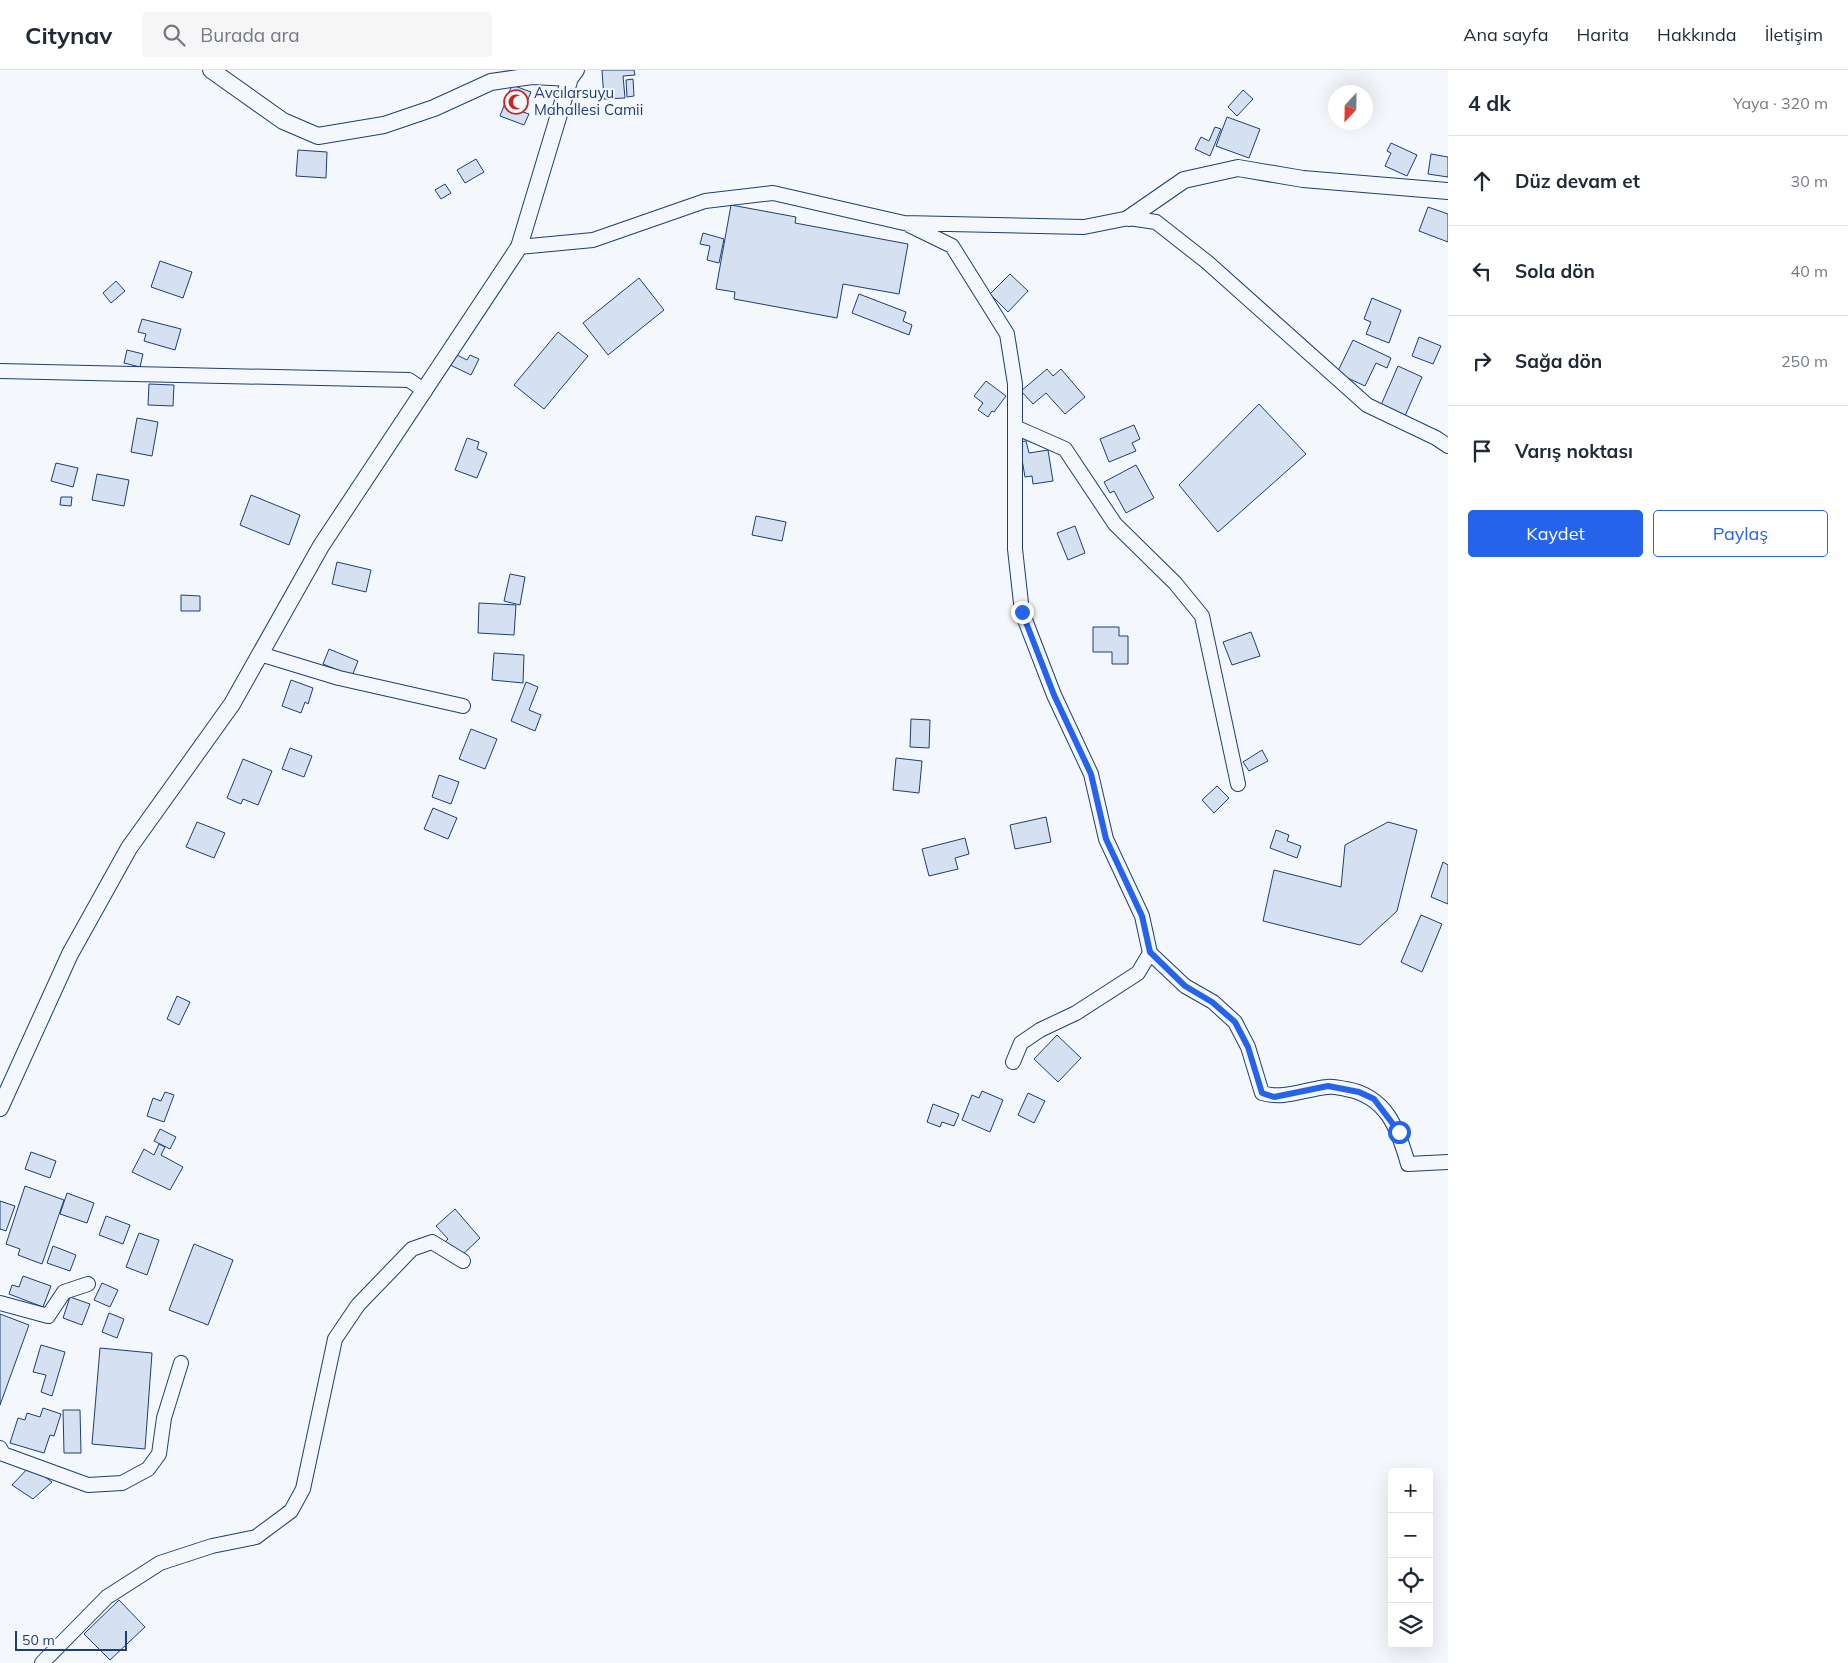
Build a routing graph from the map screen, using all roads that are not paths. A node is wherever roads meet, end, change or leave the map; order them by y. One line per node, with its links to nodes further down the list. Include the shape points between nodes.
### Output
1 (212, 70): 2 (street, via 283,121 318,136 384,126 491,82)
2 (570, 73): 6 (street)
3 (1448, 192): 4 (street, via 1238,168 1184,180)
4 (1129, 218): 5 (street, via 1084,227); 10 (street, via 1156,222 1207,262 1367,406)
5 (904, 223): 6 (street, via 773,193 705,200 593,240); 9 (street, via 952,246 1007,334 1015,384)
6 (519, 247): 8 (street)
7 (0, 371): 8 (street, via 409,380)
8 (425, 391): 11 (street, via 321,546)
9 (1015, 427): 13 (street, via 1065,449 1115,524 1175,583 1202,616); 14 (street, via 1015,549 1022,612 1054,695 1091,774 1106,839 1142,916)
10 (1448, 446)
11 (260, 654): 12 (street, via 339,678); 16 (street, via 232,704 129,848 70,954)
12 (463, 706)
13 (1238, 784)
14 (1150, 952): 15 (street, via 1138,973 1021,1043); 17 (street, via 1185,986 1212,1002 1235,1022 1248,1047 1262,1093 1274,1097 1328,1086 1359,1092 1374,1099 1399,1132 1408,1164)
15 (1013, 1062)
16 (0, 1108)
17 (1448, 1162)
18 (463, 1261): 23 (street, via 432,1242 412,1250 358,1305 336,1339 303,1489 291,1511 256,1537 212,1546 160,1563 107,1597)
19 (88, 1284): 20 (street, via 64,1292 48,1316)
20 (0, 1303)
21 (181, 1363): 22 (street, via 164,1418 159,1454 148,1469 122,1483 88,1485)
22 (1, 1453)
23 (42, 1663)

